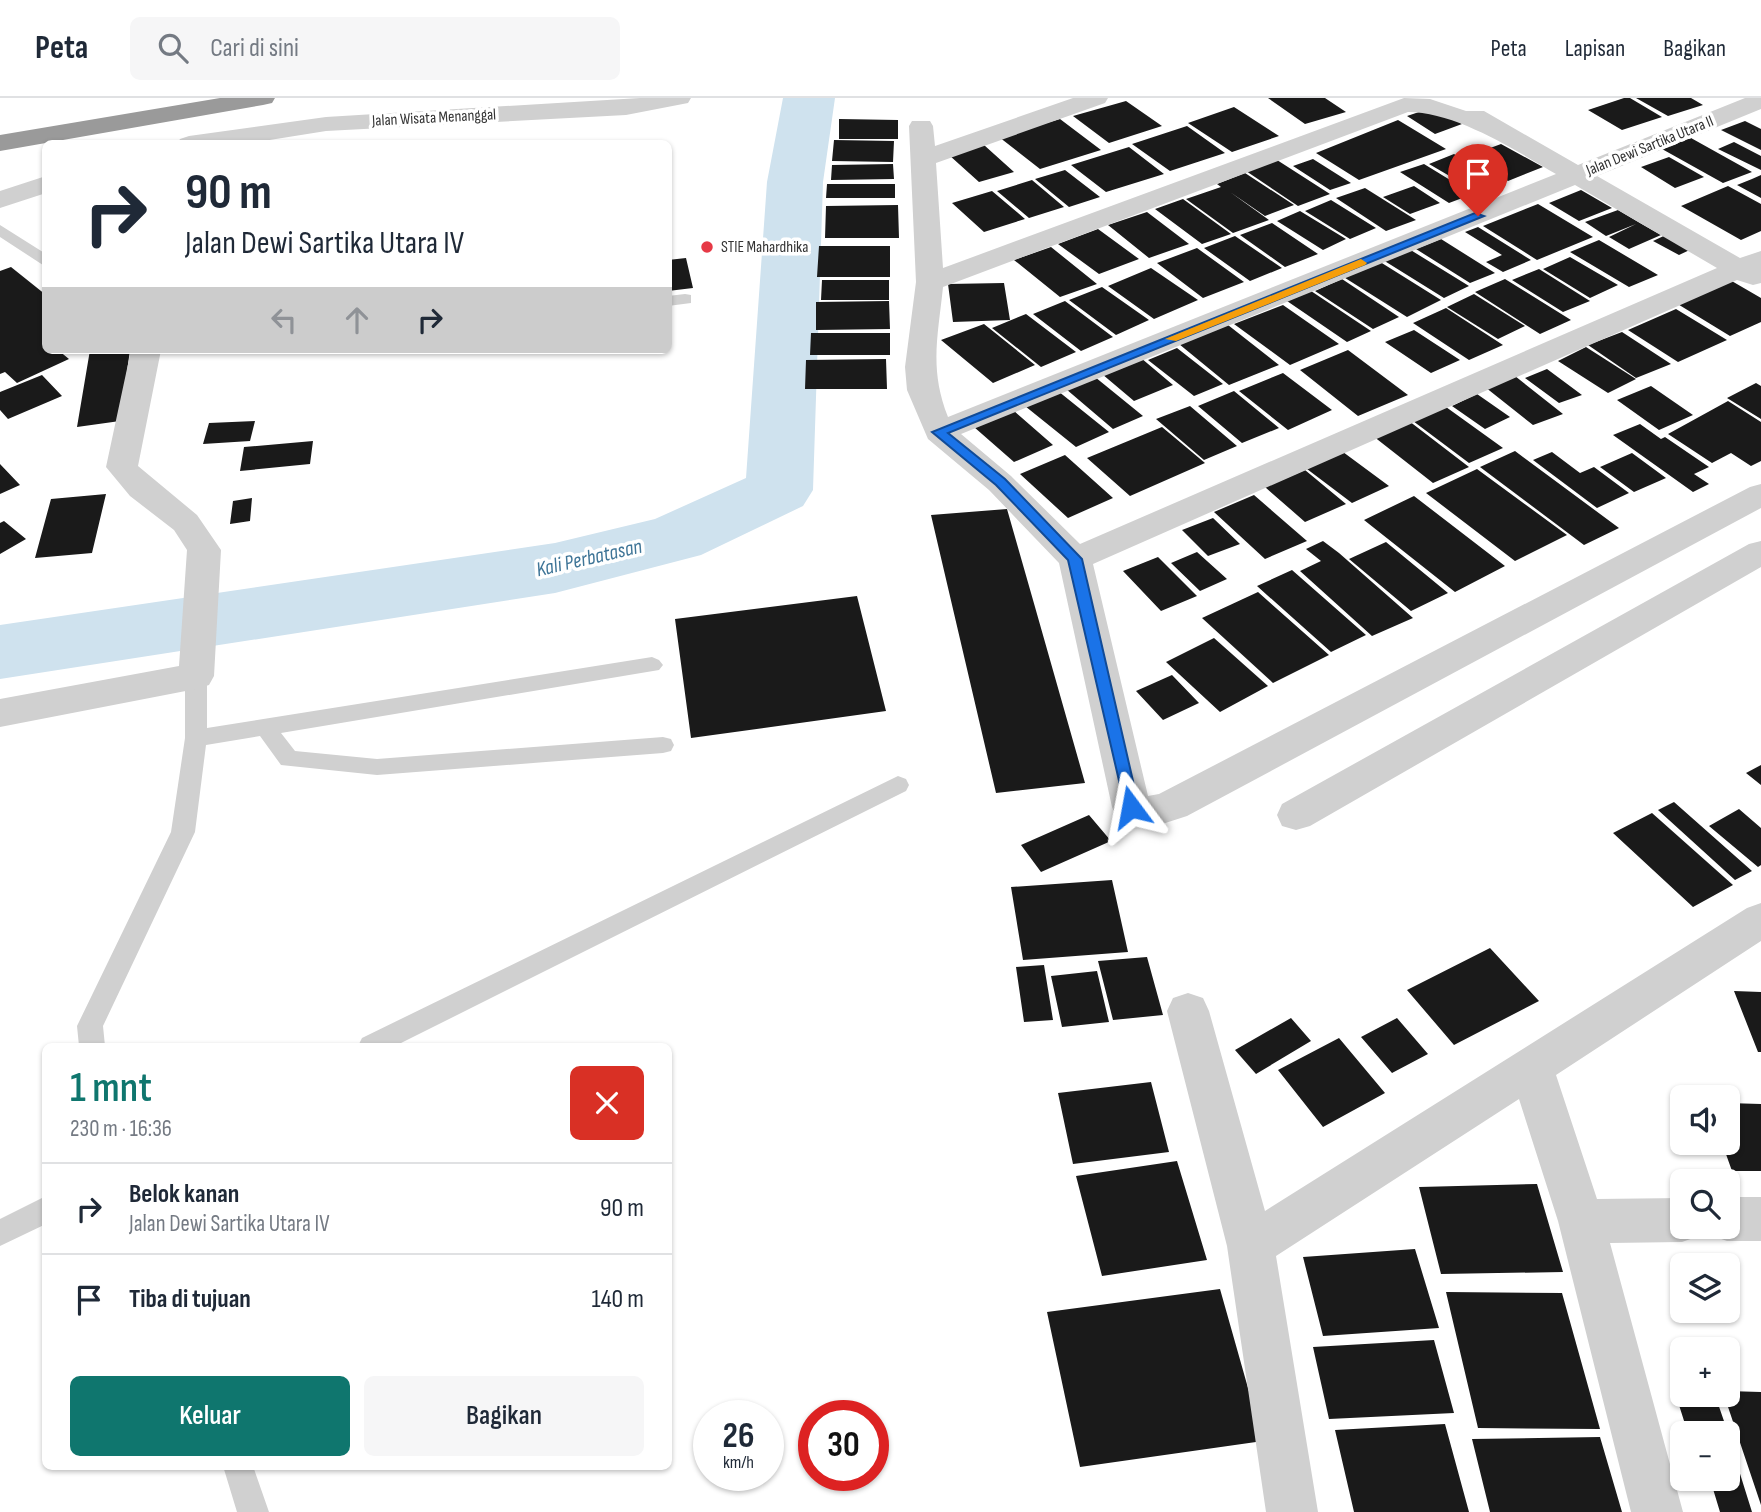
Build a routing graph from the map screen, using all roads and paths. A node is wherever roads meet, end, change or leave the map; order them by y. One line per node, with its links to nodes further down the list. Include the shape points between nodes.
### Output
1 (263, 98): 11 (highway)
2 (277, 98): 9 (highway)
3 (679, 98): 10 (street, Jalan Wisata Menanggal, via 626,108 326,124)
4 (1096, 98): 13 (street)
5 (1445, 98): 8 (street)
6 (1761, 100): 15 (street, Jalan Dewi Sartika Utara II)
7 (920, 126): 13 (street)
8 (1498, 129): 15 (street); 23 (street, via 1467,123 1438,107 1405,105)
9 (96, 140)
10 (216, 140)
11 (0, 143)
12 (42, 152): 14 (highway)
13 (922, 159): 23 (street)
14 (0, 162)
15 (1579, 176): 22 (street); 25 (street, Jalan Dewi Sartika Utara II)
16 (42, 185): 17 (street)
17 (0, 200)
18 (0, 230): 19 (lane)
19 (20, 243): 20 (lane); 21 (lane)
20 (0, 251)
21 (42, 259)
22 (1753, 270): 28 (street)
23 (930, 282): 25 (street, via 920,367 922,390)
24 (145, 354): 29 (street, via 122,467 130,480 181,515 204,550)
25 (939, 432): 28 (street, via 1000,482)
26 (1761, 494): 28 (street, via 1153,812 1131,807)
27 (1761, 552): 36 (street)
28 (1075, 559)
29 (197, 661): 31 (street); 33 (lane)
30 (652, 665): 32 (lane)
31 (0, 713)
32 (268, 727): 33 (lane); 34 (lane, via 273,741 289,759 364,766)
33 (196, 738): 39 (lane, via 183,832 90,1026)
34 (663, 745)
35 (898, 785): 40 (lane)
36 (1296, 815)
37 (1761, 920): 41 (street)
38 (1188, 1011): 48 (street)
39 (92, 1043)
40 (377, 1043)
41 (1531, 1067): 46 (street); 48 (street)
42 (42, 1211): 47 (lane)
43 (1740, 1219): 44 (street)
44 (1761, 1219)
45 (1670, 1220): 46 (street)
46 (1581, 1221): 52 (street)
47 (0, 1233)
48 (1251, 1246): 51 (street)
49 (238, 1470): 50 (lane)
50 (253, 1512)
51 (1292, 1512)
52 (1657, 1512)

